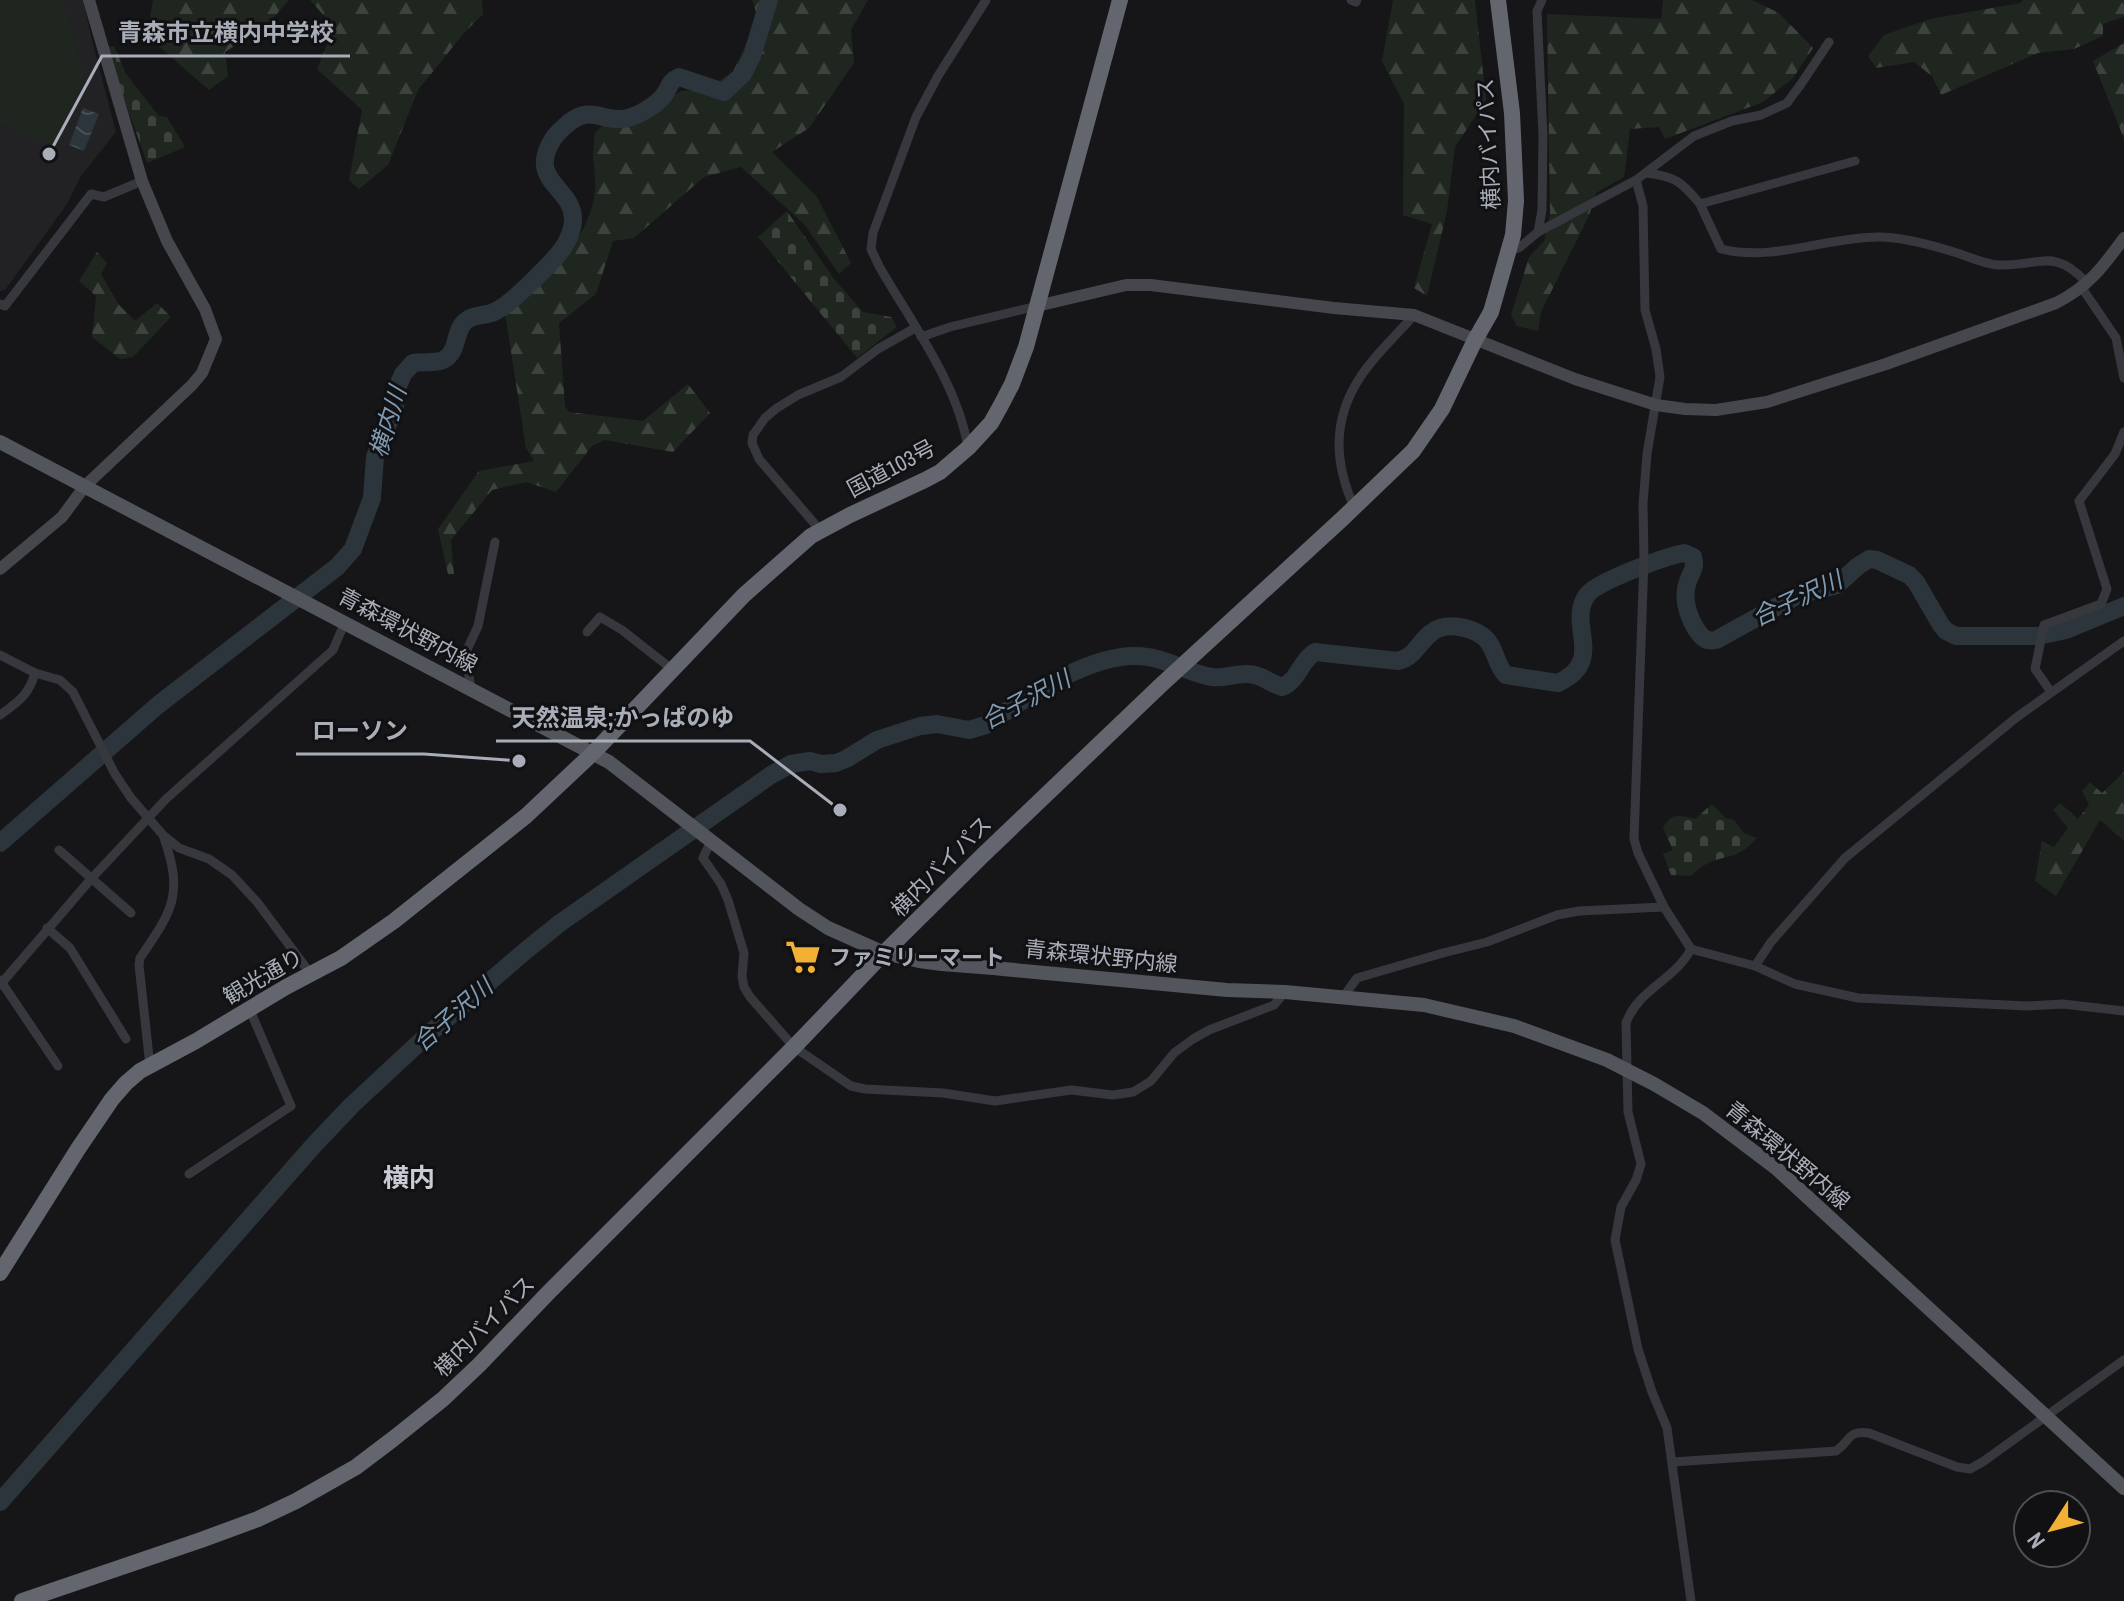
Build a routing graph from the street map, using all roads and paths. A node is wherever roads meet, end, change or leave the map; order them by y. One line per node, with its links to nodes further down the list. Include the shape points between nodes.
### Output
1 (89, 0): 10 (street)
2 (986, 0): 19 (street, via 916,117 873,233 871,249)
3 (1120, 0): 17 (highway, 国道103号)
4 (1498, 0): 14 (highway, 横内バイパス, via 1515,162 1513,235)
5 (1542, 0): 12 (street, via 1537,11 1543,136)
6 (1829, 42): 8 (street, via 1787,103 1694,136)
7 (1855, 161): 11 (street)
8 (1646, 173): 9 (street); 11 (street, via 1686,186)
9 (1636, 180): 12 (street); 22 (street, via 1643,206 1645,310 1660,377)
10 (142, 181): 16 (street, via 104,197 91,194 5,306); 26 (street, via 216,339 202,373)
11 (1700, 204): 15 (street, via 1721,249 1734,252 1793,250 1880,237 1998,265 2062,263 2073,268)
12 (1538, 232): 14 (street)
13 (2124, 238): 15 (street)
14 (1507, 252): 20 (highway, 横内バイパス, via 1491,312)
15 (2085, 286): 21 (street, via 2116,338); 22 (street, via 2031,313 1767,402 1716,410)
16 (0, 304)
17 (1037, 306): 18 (street, via 1126,285 1151,285); 19 (street); 25 (highway, 国道103号, via 1012,384 991,423)
18 (1414, 315): 20 (street); 27 (street, via 1362,374 1341,421 1338,448)
19 (918, 333): 25 (street, via 952,391); 28 (street, via 878,349 841,377 798,395 765,418 753,435 759,459)
20 (1475, 340): 22 (street); 27 (highway, 横内バイパス, via 1442,409 1413,451)
21 (2124, 378)
22 (1656, 405): 46 (street, via 1644,492 1634,839)
23 (2124, 432): 38 (street, via 2115,454 2079,501 2107,589 2101,604 2042,628 2035,669)
24 (0, 442): 26 (main road, 青森環状野内線)
25 (968, 448): 28 (highway, 国道103号, via 940,472)
26 (85, 486): 30 (street, via 62,517); 31 (main road, 青森環状野内線)
27 (1354, 507): 50 (highway, 横内バイパス)
28 (820, 530): 35 (highway, 国道103号, via 744,595)
29 (495, 542): 37 (street, via 478,626 465,654)
30 (0, 569)
31 (345, 622): 37 (main road, 青森環状野内線); 41 (street, via 333,650)
32 (587, 632): 35 (street, via 600,617)
33 (2124, 641): 38 (street)
34 (0, 655): 36 (street)
35 (673, 670): 40 (highway, 国道103号)
36 (35, 673): 39 (street, via 25,695); 41 (street, via 60,680 73,692 115,774)
37 (471, 688): 40 (main road, 青森環状野内線)
38 (2051, 692): 51 (street, via 1845,858)
39 (0, 715)
40 (593, 753): 43 (main road, 青森環状野内線); 52 (highway, 観光通り, via 526,816 394,921)
41 (148, 817): 42 (street); 45 (street)
42 (163, 835): 52 (street, via 232,875); 61 (street, via 172,867 173,901 139,965)
43 (709, 839): 50 (main road, 青森環状野内線, via 828,928); 59 (street, via 703,858 728,900 744,953 744,987)
44 (59, 850): 45 (street)
45 (91, 879): 47 (street); 48 (street)
46 (1664, 907): 49 (street); 55 (street, via 1557,915 1487,942 1357,978)
47 (131, 913)
48 (47, 928): 53 (street); 58 (street, via 70,948)
49 (1691, 949): 51 (street); 62 (street, via 1632,1009 1626,1023)
50 (884, 953): 54 (main road, 青森環状野内線, via 942,964); 59 (highway, 横内バイパス)
51 (1755, 966): 57 (street, via 1795,984 1858,998 2063,1004)
52 (310, 973): 56 (highway, 観光通り)
53 (1, 982): 60 (street)
54 (1285, 992): 55 (main road, 青森環状野内線); 59 (street, via 1274,1005 1193,1039 1133,1092 1113,1095 1071,1090 995,1101 865,1089 851,1086)
55 (1344, 996): 62 (main road, 青森環状野内線, via 1424,1005 1514,1026)
56 (249, 1008): 61 (highway, 観光通り); 63 (street, via 291,1106)
57 (2124, 1011)
58 (126, 1039)
59 (794, 1047): 69 (highway, 横内バイパス, via 479,1365 356,1467 258,1519)
60 (58, 1066)
61 (150, 1066): 64 (highway, 観光通り, via 112,1099)
62 (1628, 1071): 66 (main road, 青森環状野内線, via 1703,1113 1777,1169); 67 (street, via 1628,1112 1641,1164 1621,1207 1615,1240 1638,1349 1667,1428)
63 (189, 1174)
64 (0, 1273)
65 (2124, 1360): 66 (street)
66 (2046, 1416): 67 (street, via 1970,1469 1858,1431 1836,1451); 68 (main road, 青森環状野内線)
67 (1673, 1462): 70 (street)
68 (2124, 1488)
69 (22, 1601)
70 (1691, 1601)

